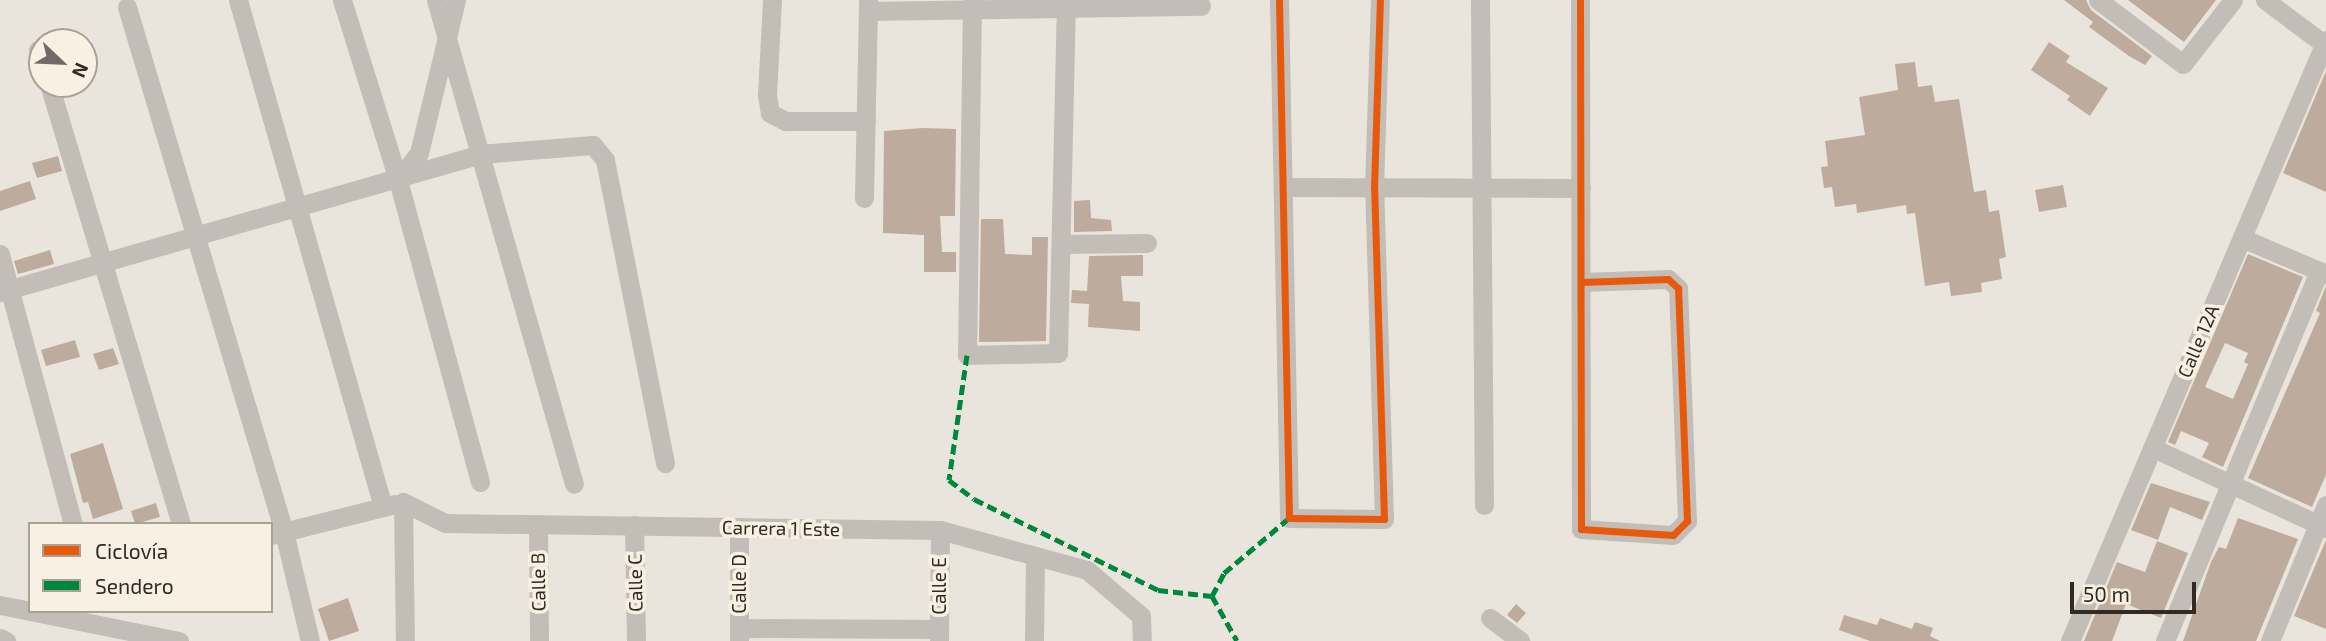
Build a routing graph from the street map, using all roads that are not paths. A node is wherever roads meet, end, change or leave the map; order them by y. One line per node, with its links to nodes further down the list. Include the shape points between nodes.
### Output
1 (238, 0): 30 (street)
2 (342, 0): 24 (street)
3 (436, 0): 18 (street)
4 (456, 0): 18 (street)
5 (772, 0): 22 (street, via 770,113 786,121)
6 (1279, 0): 25 (street)
7 (1380, 0): 26 (street)
8 (1480, 0): 28 (street)
9 (1580, 0): 27 (street)
10 (2098, 0): 11 (street, via 2183,64)
11 (2233, 0)
12 (2265, 0): 19 (street)
13 (972, 5): 14 (street); 15 (street); 34 (street, via 967,355 1058,353)
14 (1066, 5): 16 (street); 34 (street)
15 (868, 6): 22 (street)
16 (1201, 6)
17 (127, 7): 31 (street)
18 (445, 35): 23 (street); 24 (street, via 419,153)
19 (2325, 42): 20 (street, Calle 12A)
20 (2319, 78): 32 (street, Calle 12A)
21 (53, 98): 36 (street)
22 (866, 121): 29 (street)
23 (481, 154): 24 (street); 41 (street, via 576,143 593,145 605,160); 44 (street)
24 (398, 180): 30 (street); 42 (street)
25 (1283, 187): 26 (street); 26 (street, via 1289,519 1384,519)
26 (1374, 188): 28 (street)
27 (1581, 188): 28 (street); 38 (street)
28 (1481, 189): 46 (street)
29 (864, 198)
30 (296, 207): 31 (street); 48 (street)
31 (198, 233): 36 (street); 56 (street)
32 (2242, 238): 37 (street); 40 (street, Calle 12A)
33 (1147, 243): 34 (street)
34 (1060, 244)
35 (0, 254): 39 (street)
36 (104, 261): 39 (street); 50 (street)
37 (2323, 273): 43 (street)
38 (1581, 282): 38 (street, via 1668,279 1678,288 1687,521 1673,535 1581,529)
39 (5, 290): 49 (street)
40 (2153, 447): 43 (street); 75 (street, Calle 12A)
41 (665, 463)
42 (480, 482)
43 (2230, 483): 53 (street); 76 (street)
44 (574, 484)
45 (403, 502): 48 (street); 51 (street, Carrera 1 Este, via 445,523); 69 (street)
46 (1484, 505)
47 (2326, 505): 53 (street)
48 (383, 507): 56 (street)
49 (73, 522)
50 (180, 522)
51 (538, 524): 52 (street, Carrera 1 Este); 70 (street, Calle B)
52 (634, 525): 54 (street, Carrera 1 Este); 71 (street, Calle C)
53 (2322, 526): 77 (street)
54 (739, 527): 55 (street, Carrera 1 Este); 63 (street, Calle D)
55 (940, 530): 57 (street, Carrera 1 Este); 64 (street, Calle E)
56 (278, 533): 68 (street)
57 (1035, 556): 72 (street); 73 (street, Carrera 1 Este, via 1087,570 1141,616)
58 (1, 603): 59 (street)
59 (28, 610)
60 (48, 613): 62 (street)
61 (1490, 618): 74 (street)
62 (101, 619): 67 (street)
63 (739, 635): 64 (street)
64 (939, 635)
65 (0, 638): 66 (street)
66 (6, 641)
67 (178, 641)
68 (310, 641)
69 (405, 641)
70 (539, 641)
71 (636, 641)
72 (1034, 641)
73 (1142, 641)
74 (1520, 641)
75 (2070, 641)
76 (2165, 641)
77 (2270, 641)

